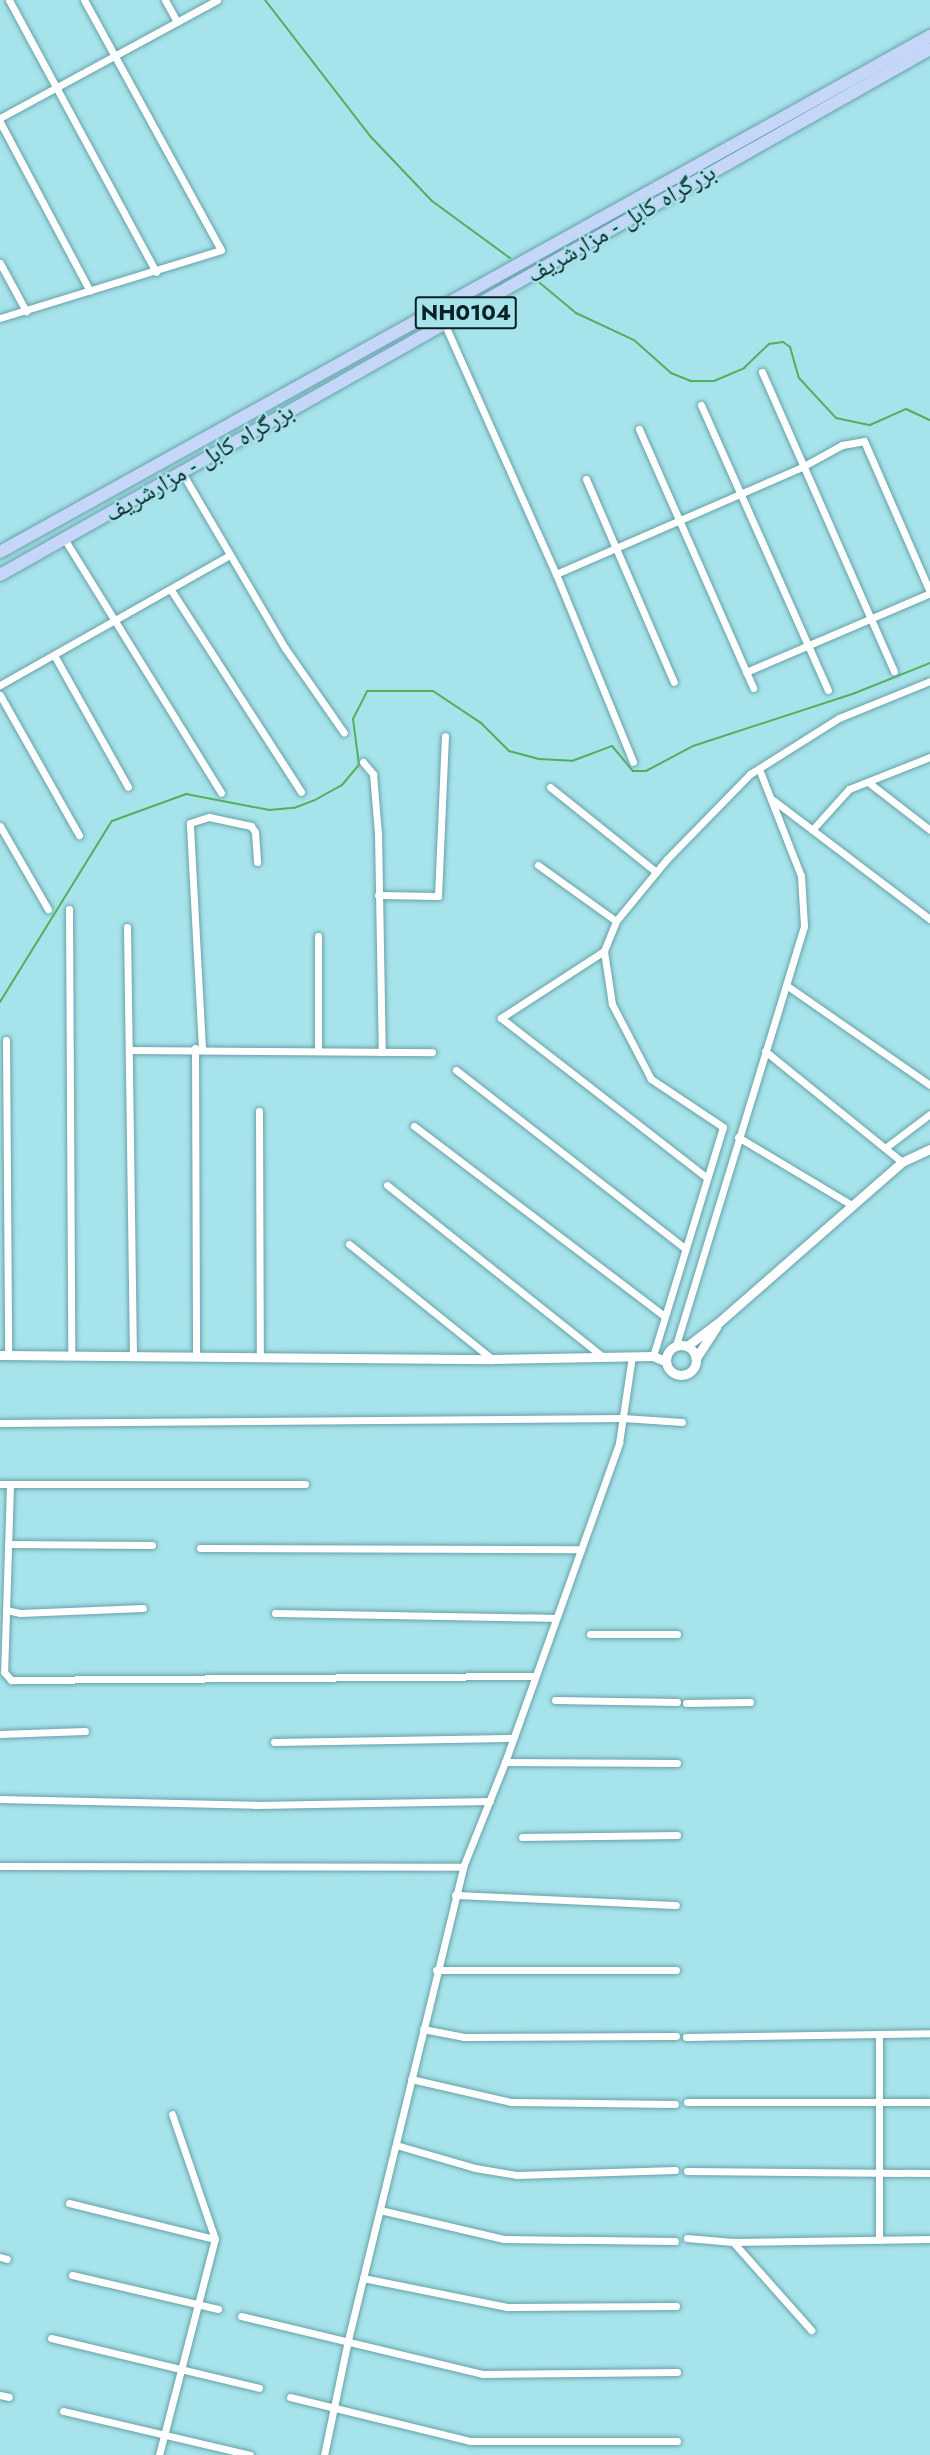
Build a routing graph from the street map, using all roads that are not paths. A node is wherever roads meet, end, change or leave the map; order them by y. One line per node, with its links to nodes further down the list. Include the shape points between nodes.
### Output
1 (9, 0): 9 (street)
2 (84, 0): 8 (street)
3 (165, 0): 5 (street)
4 (217, 0): 5 (street)
5 (177, 22): 8 (street)
6 (930, 36): 27 (highway, بزرگراه کابل - مزارشریف / NH0104)
7 (930, 49): 16 (highway, بزرگراه کابل - مزارشریف / NH0104)
8 (115, 56): 9 (street); 12 (street, via 221,250)
9 (58, 86): 10 (street); 12 (street)
10 (0, 120): 13 (street)
11 (0, 263): 14 (street)
12 (156, 272): 13 (street)
13 (90, 291): 14 (street)
14 (26, 311): 15 (street)
15 (0, 318)
16 (445, 325): 21 (highway, بزرگراه کابل - مزارشریف / NH0104); 30 (street)
17 (762, 372): 20 (street)
18 (701, 405): 23 (street)
19 (639, 429): 24 (street)
20 (802, 467): 23 (street); 32 (street, via 842,445 864,441); 33 (street)
21 (181, 471): 25 (highway, بزرگراه کابل - مزارشریف / NH0104); 28 (street)
22 (586, 479): 26 (street)
23 (741, 493): 24 (street); 35 (street)
24 (681, 520): 26 (street); 38 (street)
25 (65, 540): 29 (highway, بزرگراه کابل - مزارشریف / NH0104); 34 (street)
26 (616, 548): 30 (street); 40 (street)
27 (0, 552)
28 (228, 556): 31 (street); 45 (street)
29 (0, 574)
30 (556, 574): 49 (street)
31 (171, 591): 34 (street); 54 (street)
32 (930, 592): 33 (street)
33 (870, 619): 35 (street); 37 (street)
34 (114, 620): 36 (street); 55 (street)
35 (808, 646): 38 (street); 43 (street)
36 (54, 655): 41 (street); 52 (street)
37 (894, 671)
38 (746, 672): 42 (street)
39 (930, 681): 50 (street, via 839,718)
40 (674, 682)
41 (0, 685)
42 (753, 688)
43 (828, 690)
44 (0, 694): 60 (street)
45 (344, 733)
46 (445, 736): 64 (street, via 438,896)
47 (930, 757): 51 (street)
48 (363, 762): 64 (street, via 373,774)
49 (633, 762)
50 (759, 769): 56 (street); 63 (street)
51 (868, 782): 58 (street, via 840,796); 59 (street)
52 (128, 787)
53 (550, 787): 63 (street)
54 (301, 792)
55 (221, 793)
56 (771, 799): 58 (street); 72 (street, via 801,876 804,926)
57 (0, 826): 65 (street)
58 (812, 830): 67 (street)
59 (930, 830)
60 (79, 835)
61 (257, 862): 74 (street, via 251,826 209,817 190,824)
62 (538, 865): 68 (street)
63 (656, 872): 68 (street)
64 (378, 895): 78 (street)
65 (48, 909)
66 (69, 909): 98 (street)
67 (930, 919)
68 (616, 921): 71 (street)
69 (127, 927): 75 (street)
70 (318, 936): 76 (street)
71 (604, 951): 89 (street, via 612,1004 651,1079 723,1127); 89 (street, via 501,1018)
72 (786, 985): 77 (street); 81 (street)
73 (6, 1040): 101 (street)
74 (198, 1048): 75 (street); 76 (street); 100 (street)
75 (130, 1050): 99 (street)
76 (318, 1051): 78 (street)
77 (765, 1051): 85 (street); 86 (street)
78 (382, 1052): 79 (street)
79 (432, 1052)
80 (456, 1070): 93 (street)
81 (930, 1085)
82 (259, 1111): 102 (street)
83 (930, 1114): 86 (street)
84 (414, 1126): 94 (street)
85 (738, 1137): 91 (street); 96 (street)
86 (885, 1148): 88 (street)
87 (930, 1149): 88 (street)
88 (902, 1162): 91 (street)
89 (707, 1178): 93 (street)
90 (387, 1185): 103 (street)
91 (850, 1204): 95 (street)
92 (349, 1244): 107 (street)
93 (685, 1248): 94 (street)
94 (664, 1316): 105 (street)
95 (718, 1323): 97 (street); 106 (street)
96 (676, 1345): 97 (street); 108 (street, via 668,1351)
97 (687, 1346): 106 (street)
98 (71, 1354): 99 (street); 101 (street)
99 (133, 1354): 100 (street)
100 (196, 1354): 102 (street)
101 (4, 1355)
102 (260, 1355): 107 (street)
103 (601, 1355): 104 (street); 107 (street)
104 (632, 1356): 105 (street); 109 (street)
105 (653, 1356): 108 (street)
106 (696, 1358): 108 (street, via 694,1368 682,1376 673,1373)
107 (492, 1359)
108 (666, 1361)
109 (623, 1418): 110 (street); 111 (street); 118 (street, via 619,1443)
110 (682, 1422)
111 (0, 1423)
112 (0, 1484): 114 (street)
113 (306, 1484): 114 (street)
114 (10, 1485): 115 (street)
115 (8, 1544): 116 (street); 120 (street)
116 (152, 1545)
117 (200, 1548): 118 (street)
118 (580, 1549): 122 (street)
119 (143, 1608): 120 (street)
120 (6, 1610): 125 (street, via 4,1672 11,1680)
121 (275, 1613): 122 (street)
122 (556, 1617): 125 (street)
123 (590, 1634): 124 (street)
124 (677, 1634)
125 (535, 1676): 132 (street)
126 (555, 1700): 127 (street)
127 (677, 1702)
128 (750, 1702): 129 (street)
129 (686, 1703)
130 (85, 1731): 131 (street)
131 (0, 1734)
132 (512, 1738): 133 (street); 134 (street)
133 (274, 1742)
134 (505, 1762): 135 (street); 137 (street)
135 (677, 1763)
136 (0, 1799): 137 (street, via 255,1805)
137 (490, 1801): 141 (street)
138 (677, 1835): 139 (street)
139 (522, 1837)
140 (0, 1866): 141 (street)
141 (463, 1867): 142 (street)
142 (455, 1895): 143 (street); 144 (street)
143 (676, 1905)
144 (436, 1970): 145 (street); 146 (street)
145 (676, 1970)
146 (423, 2029): 149 (street, via 464,2037); 151 (street)
147 (930, 2033): 148 (street)
148 (879, 2034): 150 (street); 153 (street)
149 (676, 2036)
150 (686, 2037)
151 (411, 2079): 155 (street, via 511,2102); 157 (street)
152 (687, 2102): 153 (street)
153 (879, 2102): 154 (street); 160 (street)
154 (930, 2102)
155 (675, 2104)
156 (172, 2114): 165 (street)
157 (396, 2145): 158 (street, via 475,2168 517,2175); 163 (street)
158 (675, 2170)
159 (687, 2171): 160 (street)
160 (879, 2172): 161 (street); 167 (street)
161 (930, 2173)
162 (69, 2203): 165 (street)
163 (380, 2210): 168 (street, via 504,2239); 171 (street)
164 (687, 2238): 169 (street)
165 (215, 2239): 172 (street)
166 (930, 2239): 167 (street)
167 (879, 2240): 169 (street)
168 (675, 2241)
169 (733, 2242): 176 (street)
170 (72, 2274): 172 (street)
171 (363, 2278): 173 (street, via 507,2307); 178 (street)
172 (198, 2305): 174 (street); 179 (street)
173 (676, 2306)
174 (218, 2309)
175 (241, 2316): 178 (street)
176 (811, 2330)
177 (51, 2338): 179 (street)
178 (348, 2340): 180 (street, via 483,2374); 185 (street)
179 (182, 2369): 181 (street); 187 (street)
180 (677, 2372)
181 (259, 2388)
182 (0, 2395): 183 (street)
183 (9, 2397)
184 (290, 2397): 185 (street)
185 (332, 2407): 188 (street, via 470,2441); 191 (street)
186 (63, 2411): 187 (street)
187 (165, 2435): 189 (street); 190 (street)
188 (677, 2441)
189 (159, 2455)
190 (250, 2455)
191 (324, 2455)

